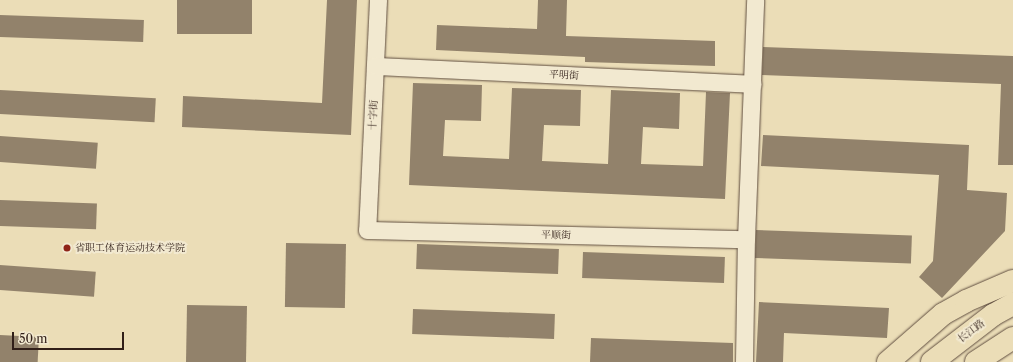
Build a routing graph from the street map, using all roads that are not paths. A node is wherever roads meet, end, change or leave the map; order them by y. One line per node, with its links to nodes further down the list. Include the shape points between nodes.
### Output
1 (378, 0): 3 (street, 十字街)
2 (755, 0): 4 (street)
3 (375, 66): 4 (street, 平明街); 5 (street, 十字街)
4 (752, 84): 6 (street)
5 (367, 230): 6 (street, 平顺街)
6 (746, 239): 10 (street)
7 (1013, 280): 11 (main road, via 943,314)
8 (1013, 304): 12 (main road, 长江路, via 993,314)
9 (1013, 338): 13 (main road)
10 (744, 362)
11 (888, 362)
12 (932, 362)
13 (976, 362)

